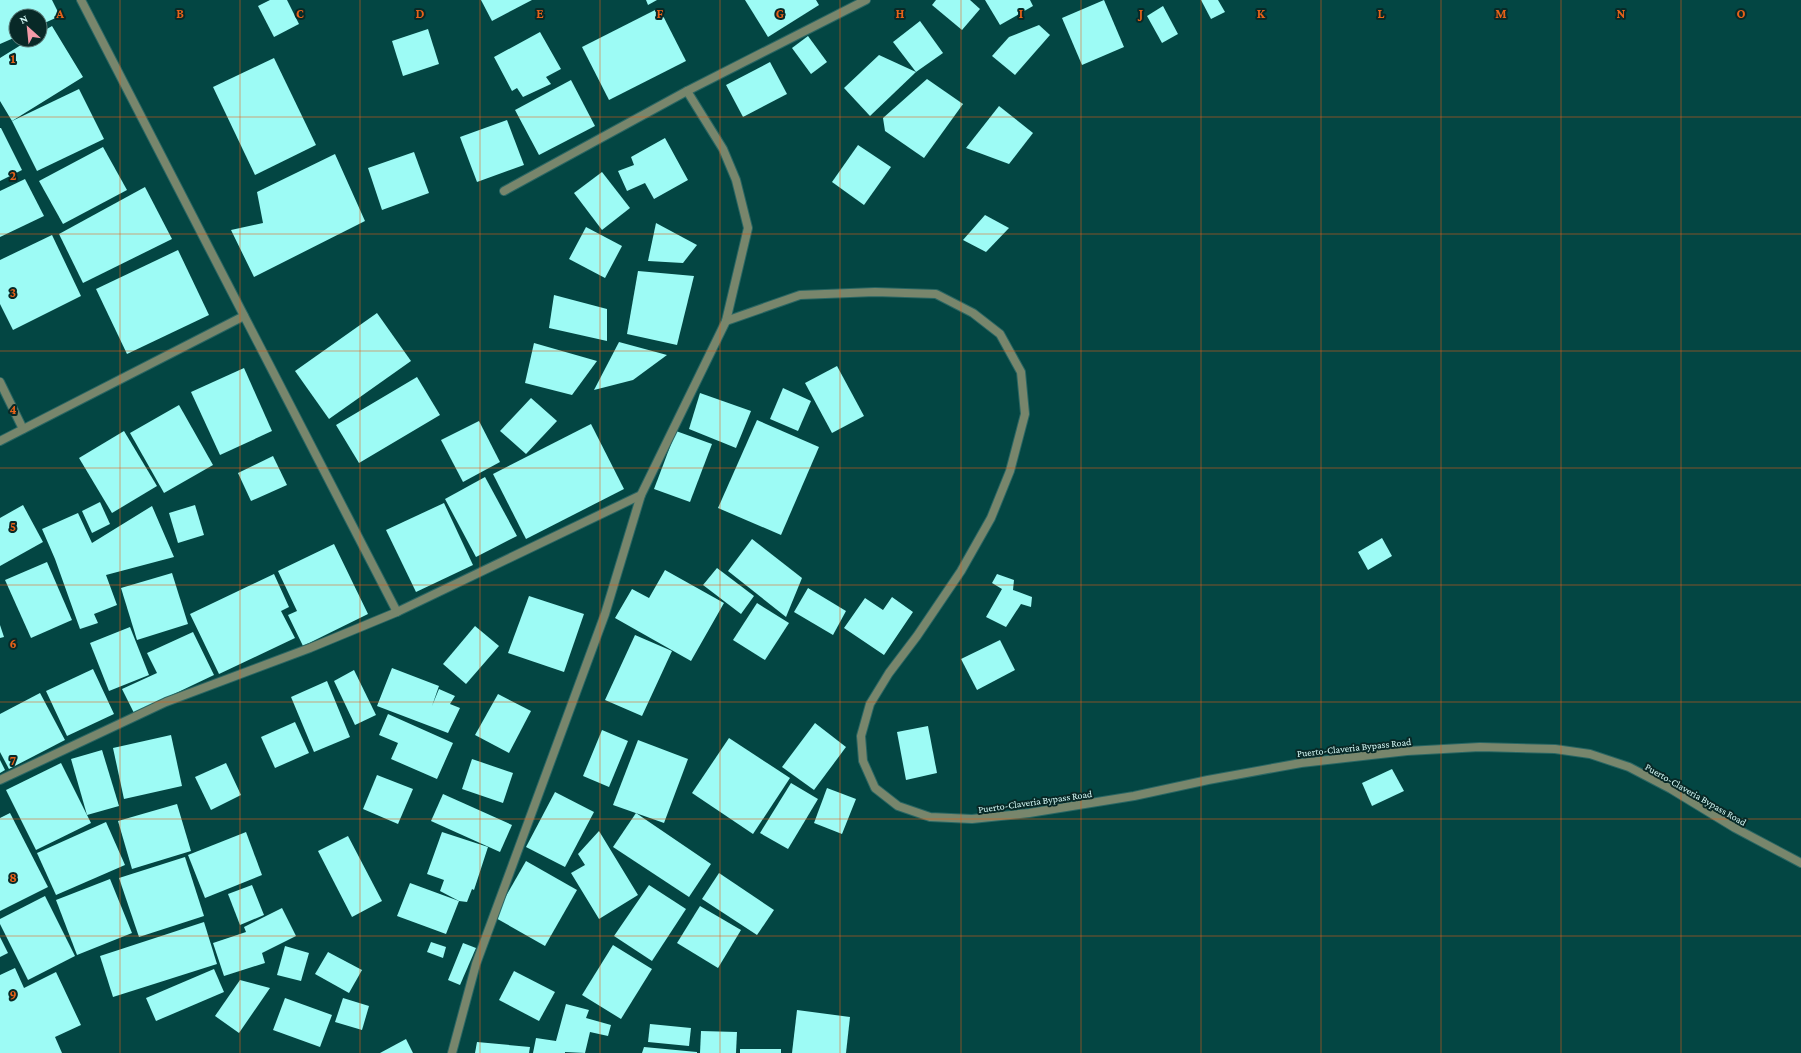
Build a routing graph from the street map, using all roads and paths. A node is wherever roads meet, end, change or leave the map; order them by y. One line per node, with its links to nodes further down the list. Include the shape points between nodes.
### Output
1 (81, 0): 5 (street)
2 (866, 0): 3 (street)
3 (687, 91): 4 (street); 6 (street, via 723,149 736,180 748,228)
4 (504, 191)
5 (244, 316): 8 (street); 11 (street)
6 (726, 321): 10 (street); 13 (street, Puerto-Claveria Bypass Road, via 800,295 875,292 936,294 973,313 1000,334 1020,372 1025,414 1010,470 990,518 961,572 870,704 861,736 863,762 875,788 898,806 930,817 972,819 1126,798 1301,763 1480,747 1555,749 1590,754 1629,767)
7 (0, 382): 8 (street)
8 (23, 429): 9 (street)
9 (0, 441)
10 (641, 495): 11 (street); 14 (street, via 605,614 476,964)
11 (397, 612): 12 (street, via 166,702)
12 (0, 780)
13 (1801, 863)
14 (452, 1053)

